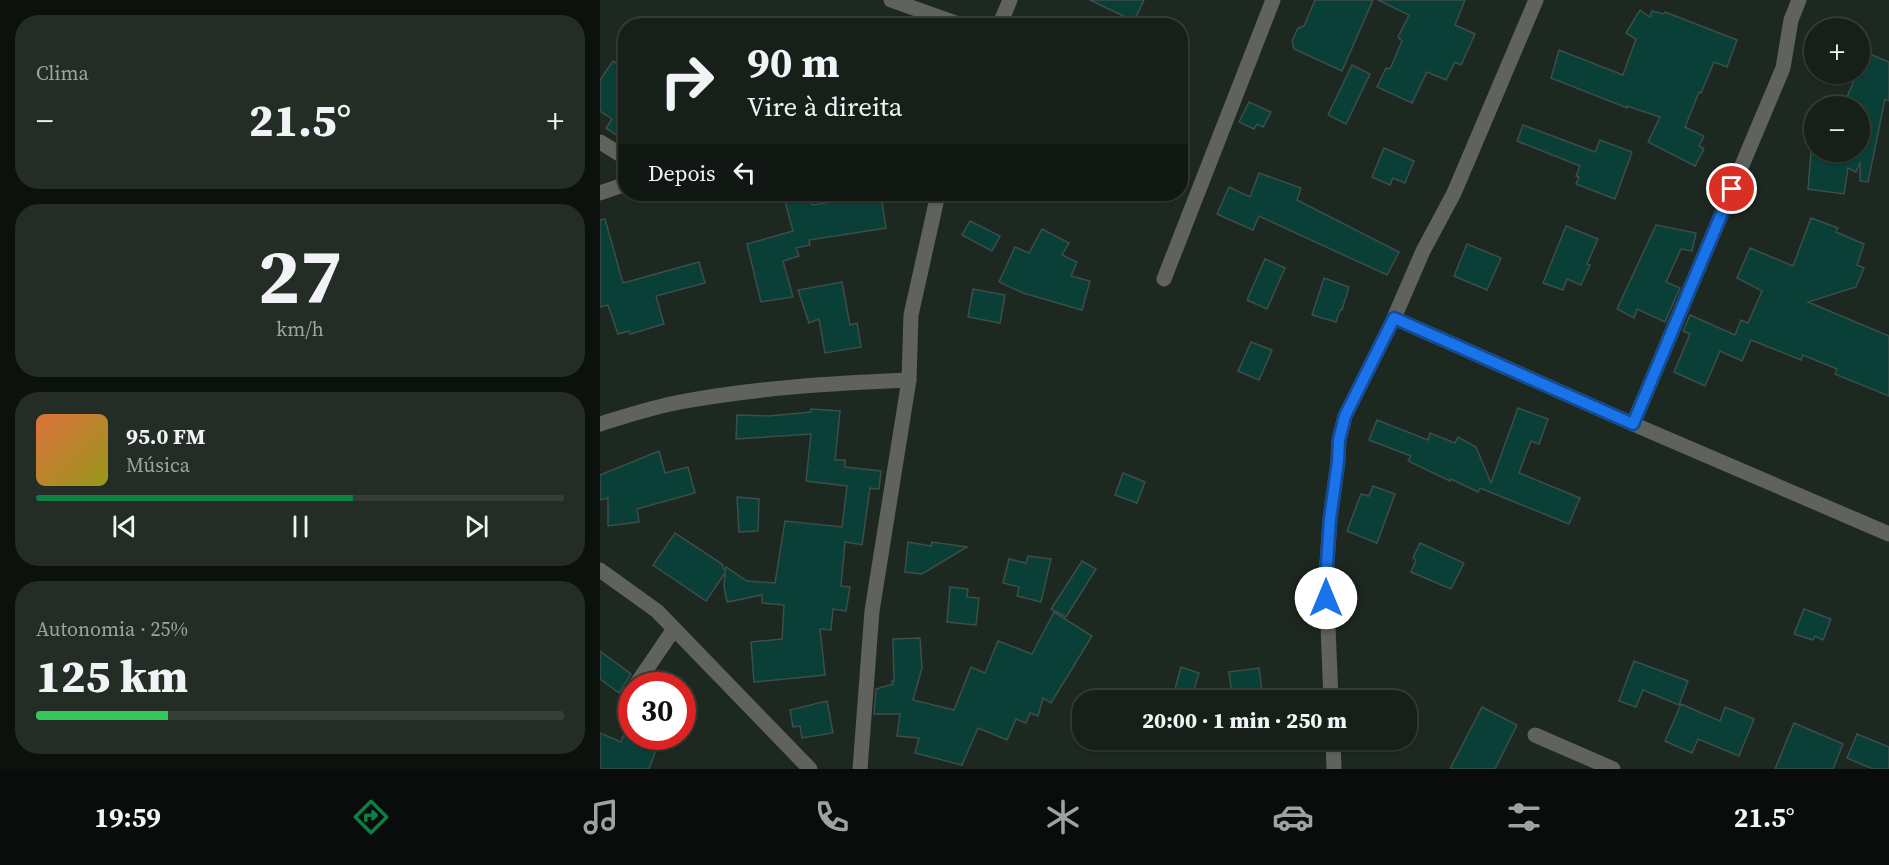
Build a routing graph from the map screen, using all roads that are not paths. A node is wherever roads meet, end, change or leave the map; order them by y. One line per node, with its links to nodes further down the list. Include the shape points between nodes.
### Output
1 (891, 0): 6 (street)
2 (1010, 0): 7 (street)
3 (1273, 0): 13 (street)
4 (1536, 0): 14 (street, via 1454,193)
5 (1799, 0): 17 (street, via 1791,20 1783,68)
6 (942, 18)
7 (1002, 18)
8 (600, 142): 9 (street)
9 (618, 153)
10 (618, 187): 11 (street)
11 (600, 193)
12 (936, 201): 15 (street, via 911,315)
13 (1164, 279)
14 (1394, 318): 17 (street); 22 (street, via 1345,416 1339,440 1326,578)
15 (909, 380): 16 (street, via 749,391 677,402); 26 (street, via 872,611)
16 (600, 424)
17 (1633, 424): 18 (street)
18 (1889, 534)
19 (600, 570): 20 (street, via 657,611)
20 (674, 629): 21 (street); 25 (street)
21 (644, 672)
22 (1331, 690)
23 (1535, 735): 28 (street)
24 (1333, 750): 27 (street)
25 (810, 769)
26 (860, 769)
27 (1334, 769)
28 (1613, 769)

